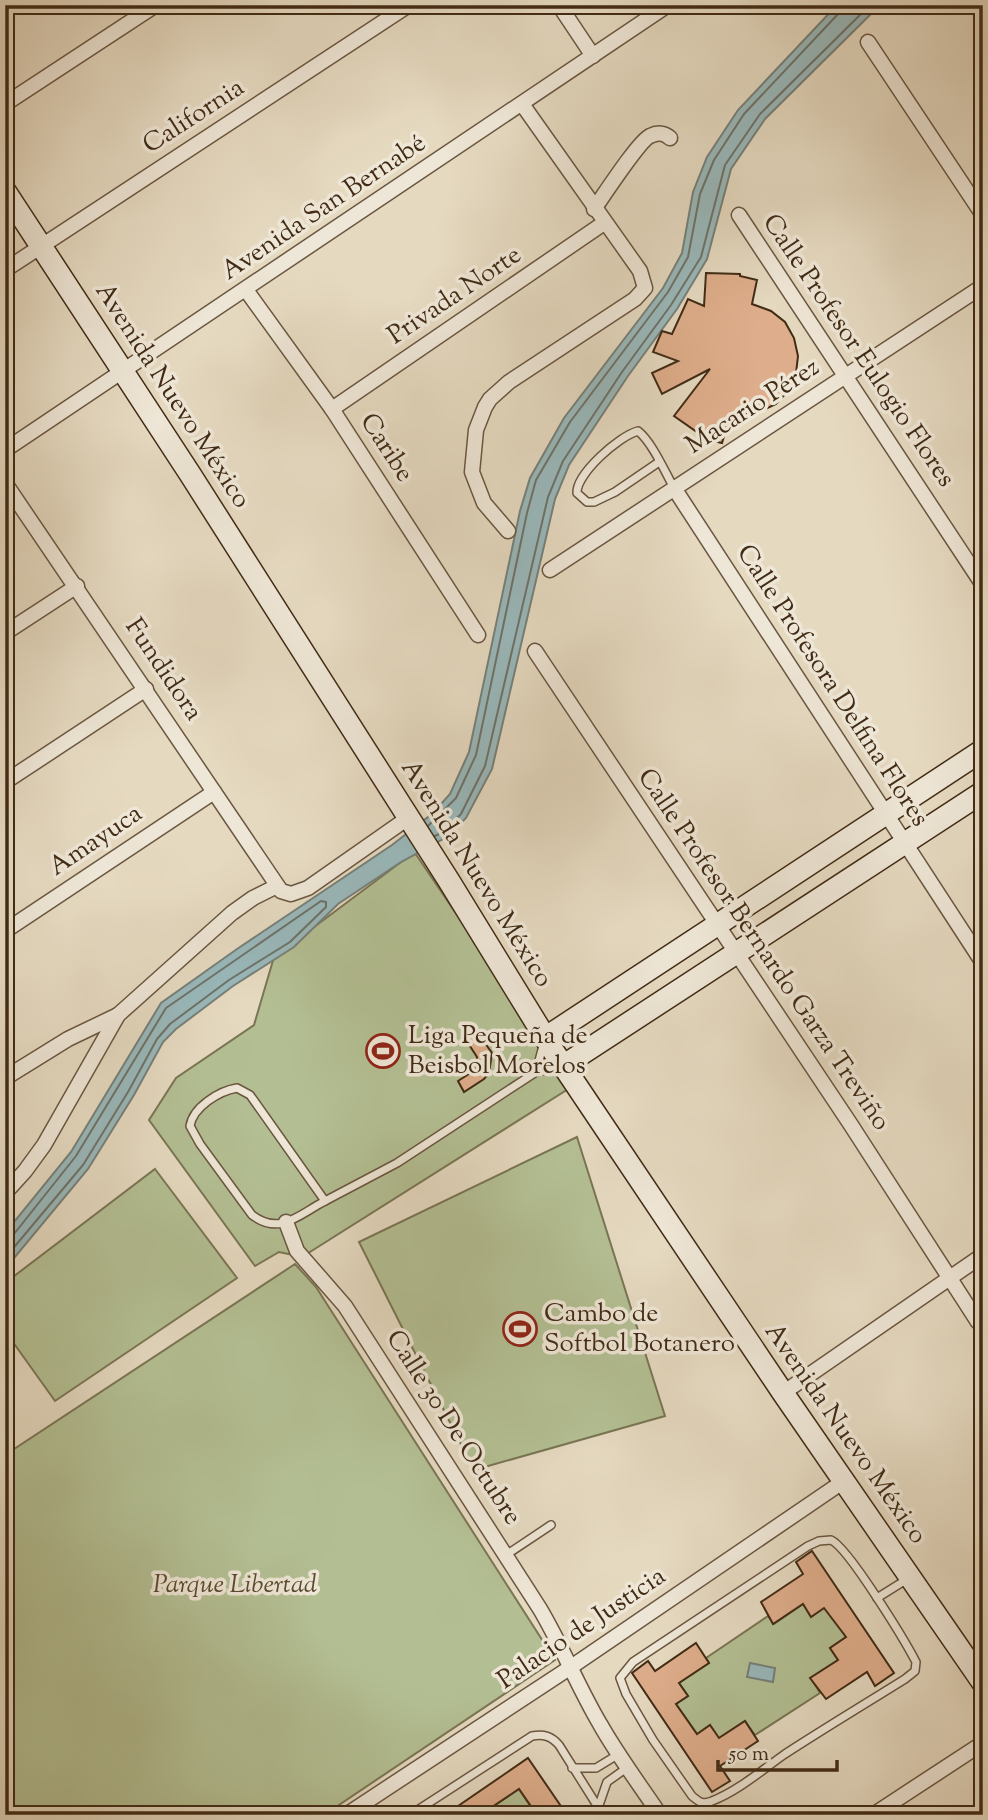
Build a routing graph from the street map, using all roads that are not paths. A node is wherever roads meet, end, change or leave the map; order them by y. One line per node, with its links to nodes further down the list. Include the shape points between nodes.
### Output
1 (156, 5): 7 (street)
2 (409, 5): 15 (street, California)
3 (559, 5): 6 (street)
4 (668, 5): 6 (street, Avenida San Bernabé)
5 (868, 42): 13 (street)
6 (593, 57): 8 (street, Avenida San Bernabé)
7 (5, 104)
8 (522, 104): 11 (street); 18 (street, Avenida San Bernabé)
9 (670, 138): 11 (street, via 658,133 644,140)
10 (5, 191): 15 (street, Avenida Nuevo México)
11 (594, 209): 14 (street)
12 (739, 215): 20 (street, Calle Profesor Eulogio Flores)
13 (983, 215)
14 (604, 223): 21 (street, Privada Norte); 26 (street, via 640,271 645,288 509,382 490,399 476,430 472,472 484,503)
15 (41, 246): 16 (street, California); 19 (street, Avenida Nuevo México)
16 (5, 270)
17 (983, 286): 20 (street, Macario Pérez)
18 (246, 290): 19 (street, Avenida San Bernabé); 21 (street, Caribe)
19 (124, 370): 22 (street, Avenida San Bernabé); 39 (street, Avenida Nuevo México)
20 (846, 374): 25 (street, Macario Pérez); 28 (street, Calle Profesor Eulogio Flores)
21 (332, 409): 31 (street, Caribe)
22 (5, 450)
23 (659, 462): 23 (lane, Calle Profesora Delfina Flores, via 642,434 630,433 578,481 579,497 587,502 604,498); 25 (lane, Calle Profesora Delfina Flores)
24 (5, 483): 29 (street, Fundidora)
25 (674, 488): 27 (street, Macario Pérez); 38 (street, Calle Profesora Delfina Flores)
26 (508, 531)
27 (550, 570)
28 (983, 585)
29 (77, 586): 30 (street); 33 (street, Fundidora)
30 (5, 633)
31 (478, 635)
32 (535, 651): 42 (street, Calle Profesor Bernardo Garza Treviño)
33 (146, 689): 35 (street); 36 (street, Fundidora)
34 (983, 750): 38 (street)
35 (5, 782)
36 (214, 792): 41 (street, Fundidora); 43 (street, Amayuca)
37 (983, 792): 40 (street)
38 (885, 814): 40 (street, Calle Profesora Delfina Flores); 42 (street)
39 (410, 820): 41 (street, via 301,892 286,894); 47 (street, Avenida Nuevo México)
40 (905, 844): 44 (street); 45 (street, Calle Profesora Delfina Flores)
41 (277, 886): 46 (street, via 232,913)
42 (717, 925): 44 (street, Calle Profesor Bernardo Garza Treviño); 47 (street)
43 (5, 931)
44 (736, 953): 48 (street); 55 (street, Calle Profesor Bernardo Garza Treviño)
45 (983, 963)
46 (118, 1015): 50 (street); 51 (street, via 44,1145)
47 (545, 1038): 48 (street, Avenida Nuevo México); 49 (lane)
48 (563, 1066): 49 (lane); 57 (street, Avenida Nuevo México)
49 (536, 1072): 52 (lane, via 397,1163)
50 (5, 1078)
51 (5, 1193)
52 (325, 1201): 53 (lane); 53 (lane, via 250,1095 230,1089 200,1107 190,1126 252,1215 273,1225)
53 (286, 1222): 60 (street, Calle 30 De Octubre, via 297,1251 345,1306)
54 (983, 1255): 55 (street)
55 (949, 1277): 56 (street, Calle Profesor Bernardo Garza Treviño); 57 (street)
56 (978, 1322)
57 (783, 1394): 58 (street, Avenida Nuevo México)
58 (844, 1481): 61 (street, Avenida Nuevo México); 63 (street, Palacio de Justicia)
59 (551, 1525): 60 (lane)
60 (505, 1555): 63 (street, Calle 30 De Octubre)
61 (910, 1577): 62 (lane); 64 (street, Avenida Nuevo México)
62 (877, 1598): 62 (lane, via 914,1658 915,1671 717,1798 703,1803 692,1796 626,1694 620,1678 627,1667 819,1541 836,1542)
63 (571, 1667): 66 (street, Calle 30 De Octubre); 70 (street, Palacio de Justicia)
64 (983, 1683)
65 (983, 1743): 73 (street)
66 (619, 1754): 67 (street, Calle 30 De Octubre); 68 (lane, via 596,1768)
67 (628, 1767): 69 (lane, via 607,1782); 72 (street, Calle 30 De Octubre)
68 (572, 1768): 69 (lane); 71 (lane, via 554,1740 541,1734 532,1736)
69 (600, 1812)
70 (346, 1815)
71 (410, 1815)
72 (660, 1815)
73 (873, 1815)

